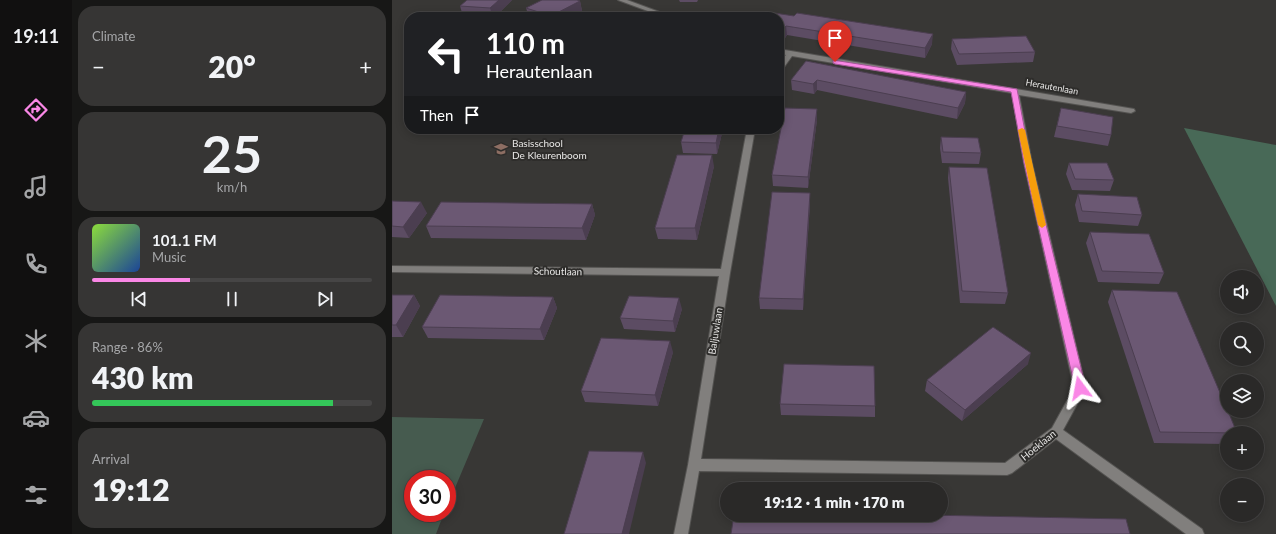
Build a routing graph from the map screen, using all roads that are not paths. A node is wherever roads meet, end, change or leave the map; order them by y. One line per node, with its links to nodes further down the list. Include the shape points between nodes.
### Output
1 (621, 0): 2 (street)
2 (656, 12)
3 (784, 52): 4 (street, Herautenlaan)
4 (790, 54): 5 (street); 6 (street, Herautenlaan)
5 (784, 62)
6 (1015, 91): 7 (street, Herautenlaan); 11 (street, Hoeklaan, via 1028,163 1080,388)
7 (1131, 111)
8 (750, 134): 10 (street, Baljuwlaan)
9 (392, 269): 10 (street, Schoutlaan)
10 (725, 274): 12 (street, Baljuwlaan)
11 (1056, 432): 12 (street, Hoeklaan, via 1007,469); 14 (street)
12 (694, 465): 13 (street, Baljuwlaan)
13 (681, 534)
14 (1197, 534)

